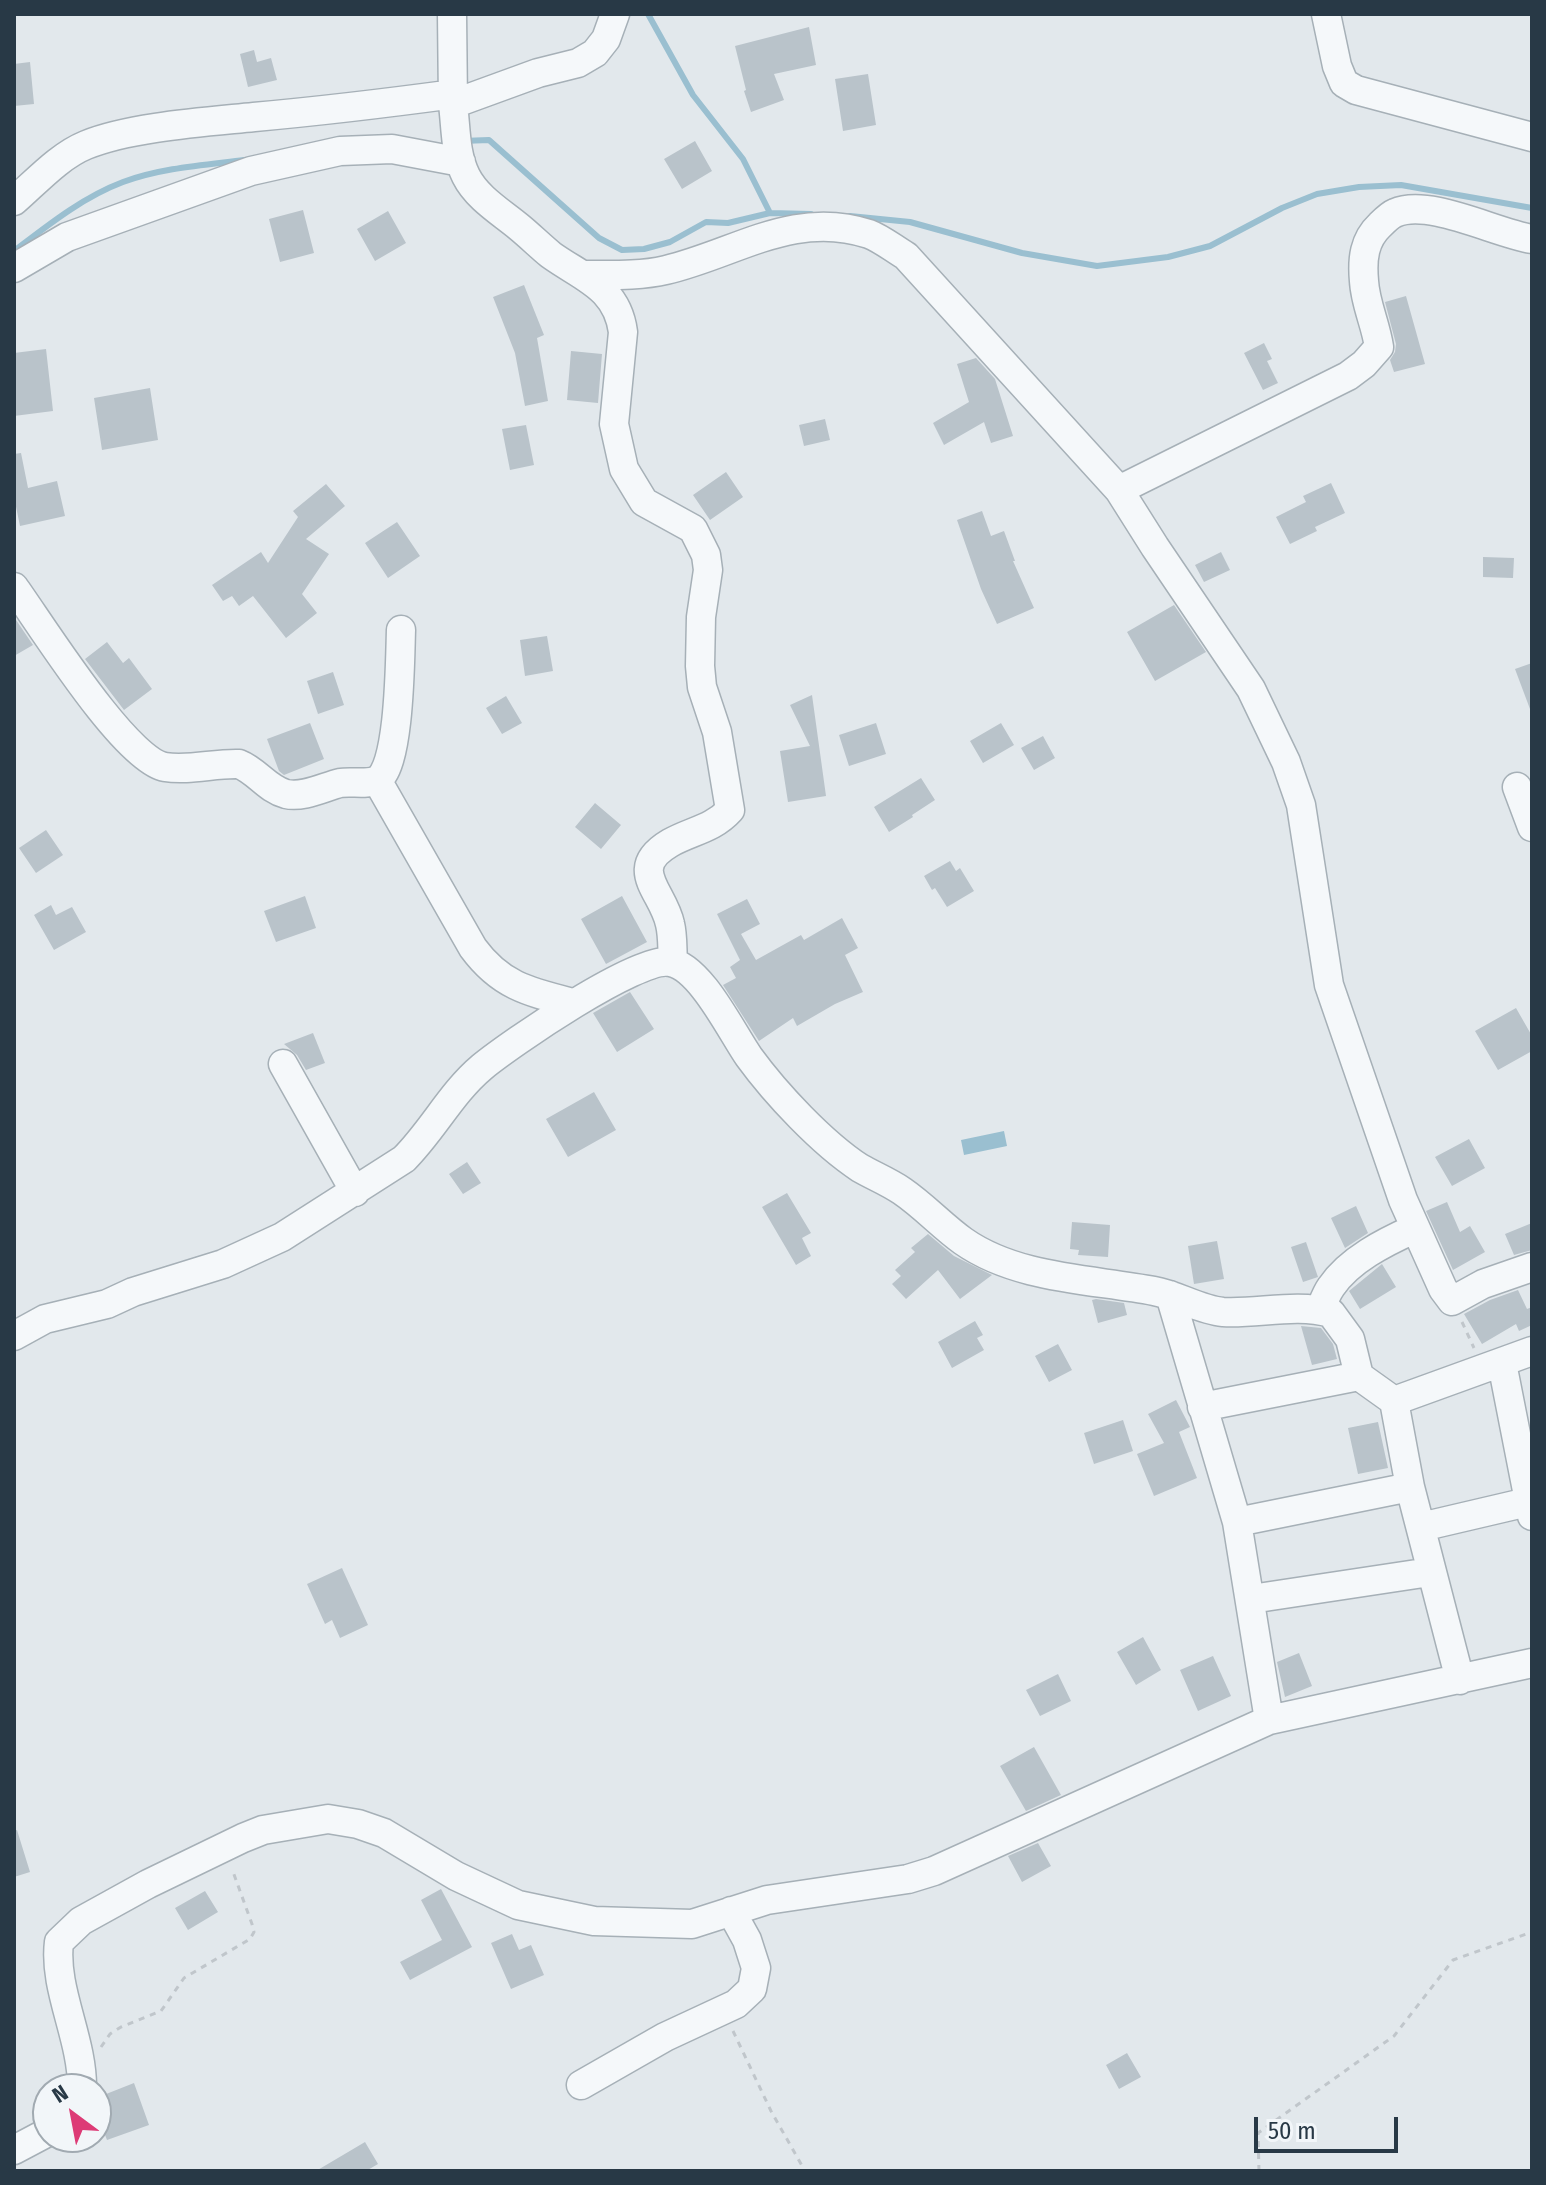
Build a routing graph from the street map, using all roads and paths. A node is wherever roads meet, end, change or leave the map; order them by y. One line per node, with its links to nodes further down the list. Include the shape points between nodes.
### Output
1 (452, 14): 4 (street)
2 (615, 14): 4 (street, via 606,39 578,63)
3 (1326, 14): 5 (street, via 1344,83)
4 (454, 105): 6 (street); 7 (street, via 348,108 142,131 73,152)
5 (1532, 137)
6 (460, 158): 9 (street, via 392,149 340,151 251,171 67,237); 10 (street, via 478,192 552,255)
7 (16, 197)
8 (1532, 239): 11 (street, via 1415,209 1394,213 1364,247 1364,283 1379,347 1364,364)
9 (14, 268)
10 (586, 275): 11 (street, via 665,270 801,227 870,235 906,256); 17 (street, via 621,318 614,424 624,469 644,502 693,529 708,570 700,666 730,810 708,828 663,847 649,862 653,887 670,923)
11 (1119, 490): 21 (street, via 1251,689 1286,762 1309,846 1329,985)
12 (14, 587): 14 (street, via 125,737 162,767 239,764 293,795)
13 (401, 630): 14 (street, via 394,744 389,765)
14 (377, 780): 18 (street, via 487,966 526,992)
15 (1517, 787): 16 (street)
16 (1532, 827)
17 (673, 962): 18 (street, via 647,966); 23 (street, via 705,989 750,1059 822,1139 901,1190 962,1241 1004,1262)
18 (573, 1003): 20 (street, via 482,1067 404,1159)
19 (283, 1064): 20 (street)
20 (355, 1192): 26 (street, via 282,1237 223,1264 45,1319)
21 (1414, 1229): 24 (street); 25 (street, via 1353,1264 1331,1286)
22 (1532, 1267): 24 (street)
23 (1170, 1295): 25 (street, via 1219,1312); 31 (street)
24 (1452, 1301): 28 (path)
25 (1320, 1310): 29 (street, via 1331,1313 1344,1329)
26 (14, 1336)
27 (1532, 1351): 28 (street)
28 (1493, 1366): 30 (street); 33 (street)
29 (1359, 1376): 30 (street); 31 (street)
30 (1394, 1401): 32 (street)
31 (1202, 1407): 34 (street)
32 (1410, 1487): 34 (street); 35 (street)
33 (1531, 1507): 35 (street)
34 (1237, 1522): 37 (street)
35 (1421, 1527): 36 (street)
36 (1430, 1572): 37 (street); 39 (street)
37 (1251, 1599): 40 (street)
38 (1532, 1663): 39 (street)
39 (1460, 1680): 40 (street)
40 (1269, 1720): 42 (street, via 934,1871 796,1894)
41 (225, 1847): 42 (street, via 263,1830 308,1821 345,1821 384,1833 518,1905 594,1921 673,1924 692,1924); 45 (street, via 81,1921 59,1942 60,1973); 46 (path, via 252,1924 250,1939 184,1978 157,2014 110,2034)
42 (731, 1911): 44 (street, via 747,1940 755,1983)
43 (1532, 1932): 51 (path, via 1453,1960 1394,2036 1258,2133)
44 (723, 2010): 47 (street); 50 (path)
45 (81, 2073)
46 (88, 2073)
47 (581, 2085)
48 (32, 2140): 49 (street)
49 (14, 2150)
50 (805, 2171)
51 (1259, 2171)

